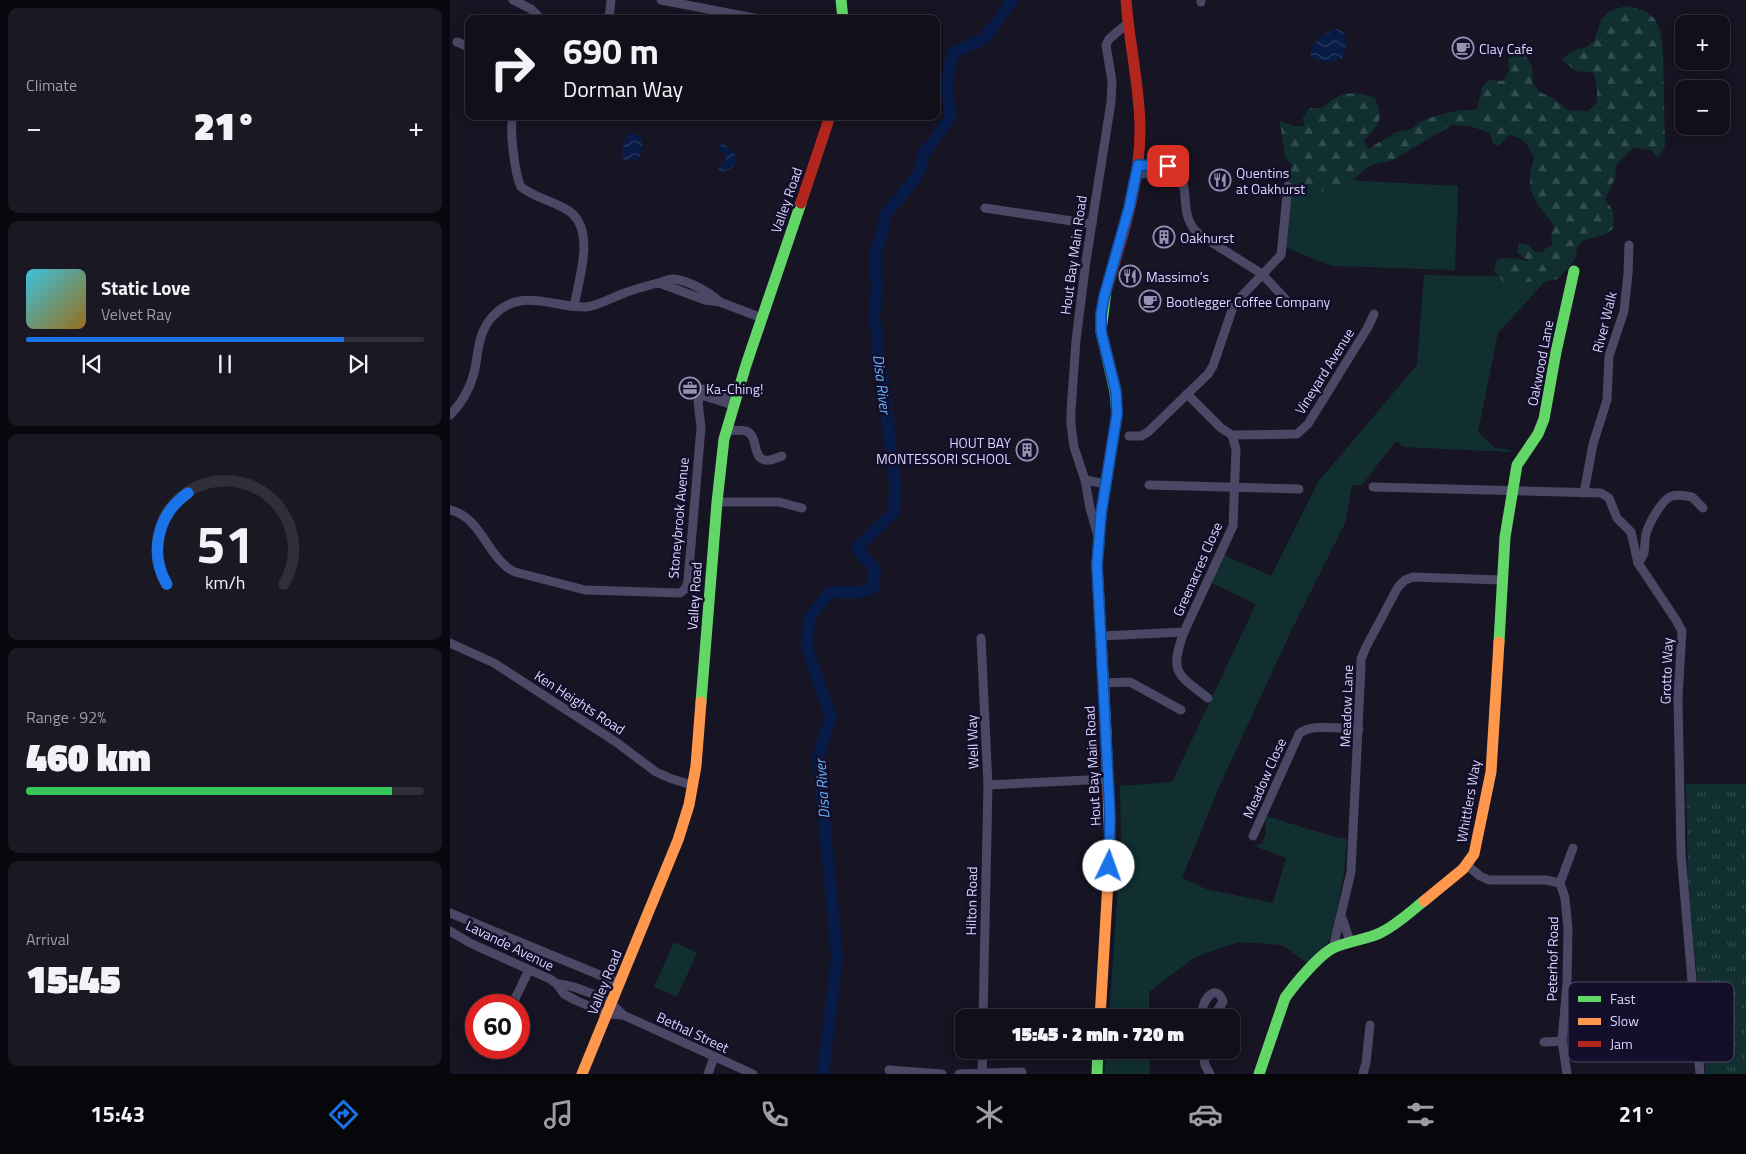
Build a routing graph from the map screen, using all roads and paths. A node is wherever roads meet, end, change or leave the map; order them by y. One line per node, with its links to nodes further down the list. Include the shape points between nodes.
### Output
1 (513, 0): 6 (street)
2 (611, 0): 7 (street)
3 (661, 0): 8 (street)
4 (841, 0): 9 (street)
5 (1126, 0): 10 (street, Hout Bay Main Road)
6 (537, 15)
7 (609, 15)
8 (738, 15)
9 (843, 15)
10 (1128, 22): 15 (street, Hout Bay Main Road, via 1140,117); 18 (street, Hout Bay Main Road, via 1106,44 1112,94)
11 (456, 42): 12 (street)
12 (465, 45)
13 (512, 120): 23 (street, via 519,185 569,212 576,218 583,234 584,250)
14 (829, 120): 25 (street, Valley Road)
15 (1137, 169): 21 (street, via 1176,178 1183,185 1188,220 1196,232); 34 (street, Hout Bay Main Road, via 1101,314 1101,331 1116,392 1117,414)
16 (1288, 186): 21 (street, via 1282,254)
17 (985, 208): 18 (street)
18 (1092, 224): 33 (street, Hout Bay Main Road, via 1076,340 1071,425 1076,456)
19 (1630, 245): 40 (street, River Walk, via 1624,311 1609,356 1607,400 1593,444)
20 (1574, 271): 39 (street, Oakwood Lane, via 1545,415 1538,434 1516,468)
21 (1262, 274): 22 (street); 26 (street, via 1234,304 1211,370)
22 (1289, 303)
23 (574, 306): 25 (street, via 594,305 660,283); 28 (street, via 529,300 515,302 496,312 481,334 474,374 467,392)
24 (1374, 314): 30 (street, Vineyard Avenue, via 1300,433)
25 (762, 318): 27 (street, Valley Road)
26 (1187, 394): 30 (street); 31 (street, via 1148,432)
27 (734, 402): 29 (street, Valley Road); 44 (street, Stoneybrook Avenue, via 701,395 698,402 700,434 688,581 682,591 585,590 515,572 506,568 473,524)
28 (450, 415)
29 (726, 431): 32 (street, via 749,432 757,455 762,459); 41 (street, Valley Road)
30 (1232, 435): 36 (street, Greenacres Close, via 1236,449)
31 (1129, 436)
32 (782, 456)
33 (1085, 480): 34 (street); 45 (street, Hout Bay Main Road)
34 (1106, 484): 45 (street, Hout Bay Main Road)
35 (1149, 485): 36 (street)
36 (1236, 487): 38 (street); 48 (street, Greenacres Close, via 1233,526)
37 (1373, 487): 39 (street, Grotto Way)
38 (1299, 489)
39 (1514, 492): 40 (street, Grotto Way); 47 (street, Whittlers Way, via 1505,537)
40 (1584, 493): 46 (street, Grotto Way, via 1608,496 1617,518 1631,532)
41 (717, 502): 42 (street, via 779,502); 58 (street, Valley Road)
42 (802, 508)
43 (1702, 508): 46 (street, via 1692,497 1674,496 1665,500 1649,526 1645,553)
44 (450, 510)
45 (1098, 537): 49 (street, Hout Bay Main Road)
46 (1638, 563): 69 (street, Grotto Way, via 1682,631 1678,697 1681,853)
47 (1502, 580): 55 (street, Meadow Lane, via 1413,577 1402,583 1362,655); 61 (street, Whittlers Way, via 1491,772 1476,846)
48 (1184, 632): 49 (street, Greenacres Close); 53 (street, via 1177,654 1178,670 1183,679)
49 (1100, 636): 52 (street, Hout Bay Main Road)
50 (981, 638): 57 (street, Well Way)
51 (450, 643): 58 (street, Ken Heights Road, via 494,663 610,737 656,772)
52 (1103, 683): 54 (street, via 1130,682); 56 (street, Hout Bay Main Road)
53 (1208, 698)
54 (1181, 710)
55 (1359, 729): 59 (street, Meadow Close, via 1312,728 1299,734); 64 (street, Meadow Lane, via 1352,861)
56 (1108, 779): 57 (street, Well Way); 77 (street, Hout Bay Main Road, via 1110,847)
57 (988, 784): 76 (street, Hilton Road)
58 (693, 786): 70 (street, Valley Road, via 678,840)
59 (1253, 836)
60 (1572, 848): 62 (street)
61 (1466, 866): 62 (street, via 1489,880); 66 (street, Whittlers Way, via 1395,924 1380,933)
62 (1560, 883): 81 (street, Peterhof Road, via 1568,929)
63 (450, 913): 70 (street)
64 (1342, 918): 66 (street, Meadow Lane); 67 (street)
65 (450, 931): 68 (street, Lavande Avenue)
66 (1350, 941): 67 (street, Whittlers Way)
67 (1333, 948): 97 (street, Whittlers Way, via 1324,954 1283,1002)
68 (530, 970): 71 (street, Lavande Avenue); 73 (street)
69 (1692, 982)
70 (620, 983): 75 (street, Valley Road)
71 (558, 984): 72 (street, Lavande Avenue); 74 (street, Lavande Avenue, via 564,994)
72 (588, 993): 74 (street); 75 (street, Lavande Avenue)
73 (518, 994)
74 (587, 1005): 75 (street, Lavande Avenue)
75 (609, 1009): 83 (street, Bethal Street); 90 (street, Valley Road)
76 (983, 1009)
77 (1101, 1009)
78 (1202, 1009): 79 (street, via 1205,999 1216,993 1223,1002)
79 (1218, 1009)
80 (1370, 1025): 98 (street)
81 (1562, 1040): 82 (street); 99 (street, Peterhof Road)
82 (1544, 1042)
83 (714, 1057): 91 (street); 92 (street, Bethal Street)
84 (983, 1059): 89 (street)
85 (1098, 1059): 95 (street)
86 (1204, 1059): 96 (street)
87 (889, 1070): 93 (street)
88 (1022, 1072): 89 (street)
89 (982, 1073): 94 (street)
90 (582, 1074)
91 (708, 1074)
92 (753, 1074)
93 (942, 1074)
94 (959, 1074)
95 (1097, 1074)
96 (1210, 1074)
97 (1259, 1074)
98 (1363, 1074)
99 (1567, 1074)

